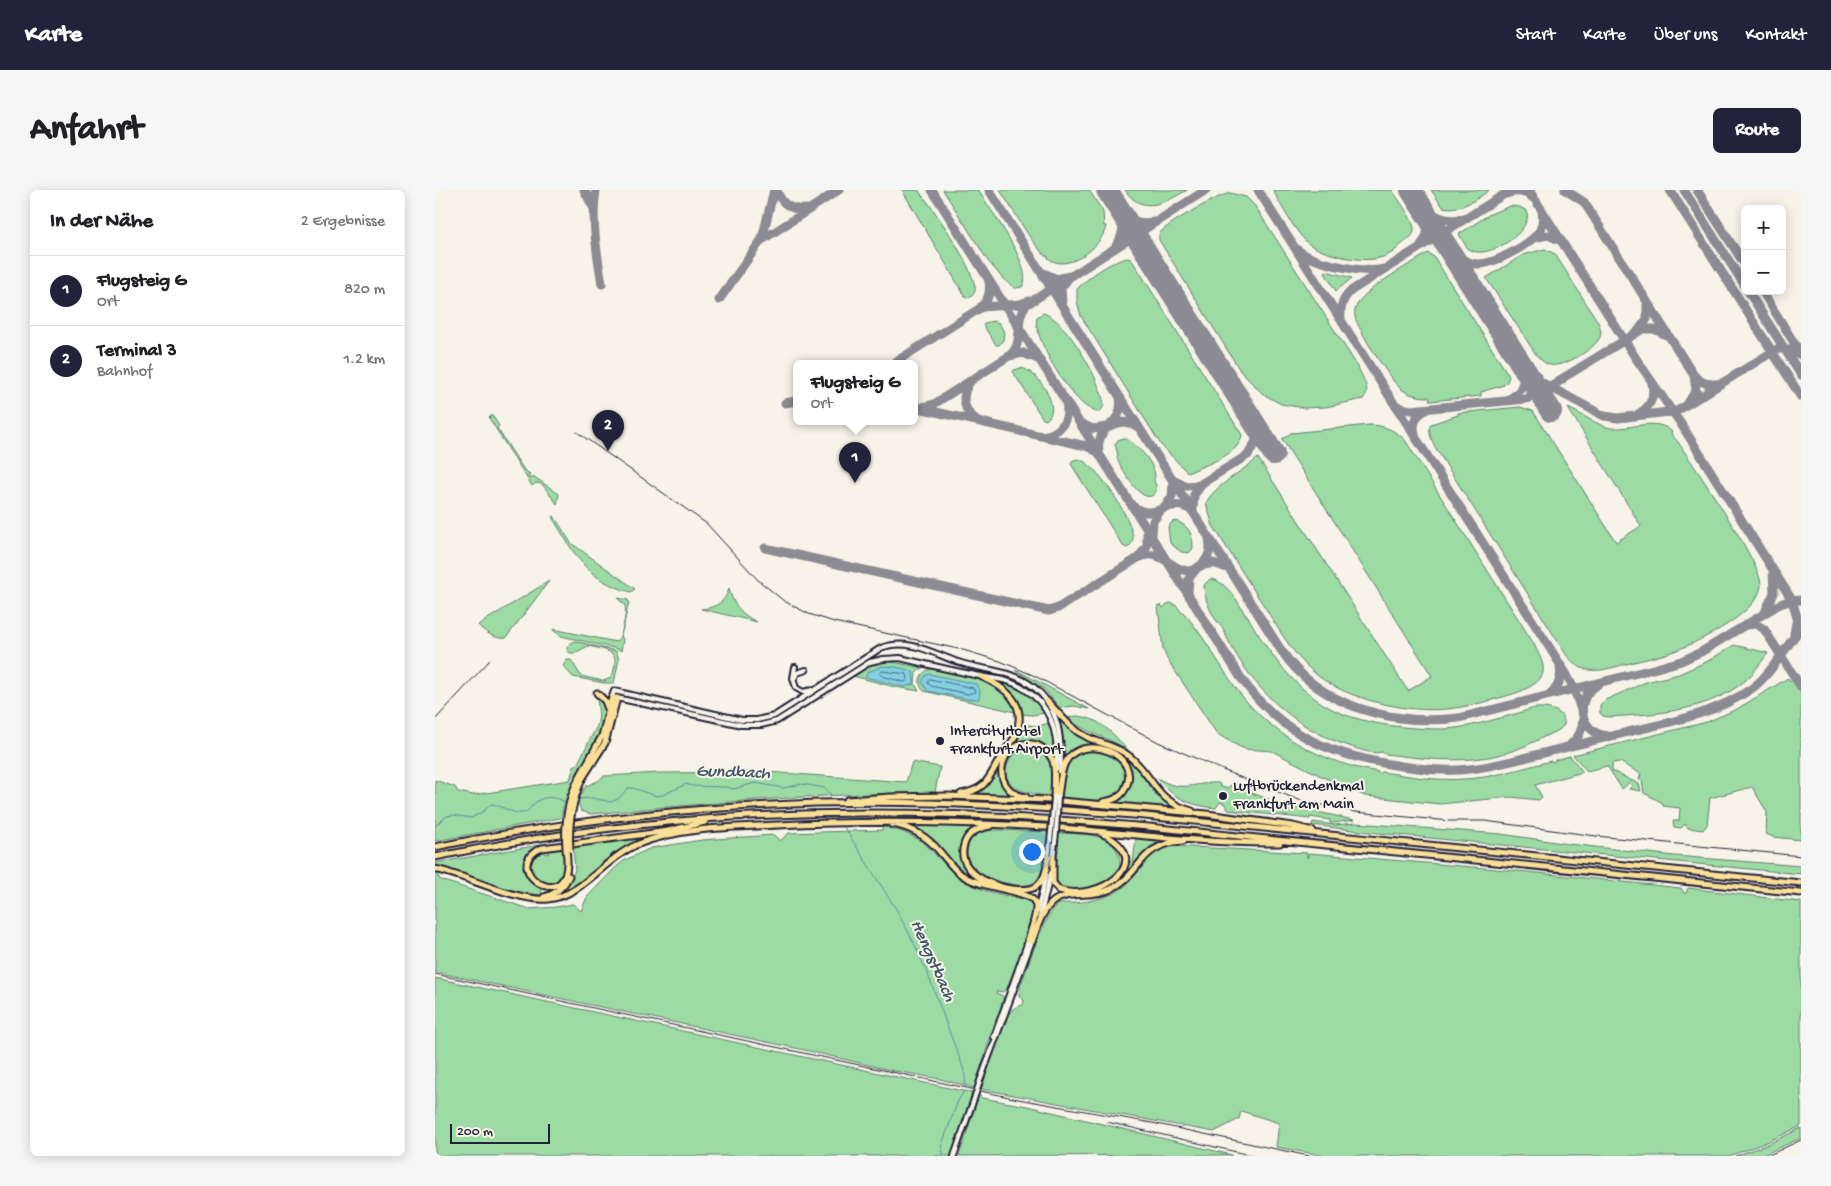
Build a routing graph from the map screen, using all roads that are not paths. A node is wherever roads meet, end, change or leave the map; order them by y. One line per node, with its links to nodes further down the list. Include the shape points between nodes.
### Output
1 (795, 667): 4 (street)
2 (806, 670): 4 (street, via 797,673)
3 (980, 676): 7 (street, via 887,658 870,662 777,721 755,726 737,725); 9 (street, via 1017,685); 12 (highway, via 1005,689 1015,703 1018,723 1013,739 984,785 973,792)
4 (793, 681): 5 (street, via 802,691)
5 (819, 688): 7 (street, via 774,716 753,720); 8 (street, via 881,648 903,644 960,663 1011,675 1029,684)
6 (597, 694): 10 (highway, via 605,701)
7 (615, 695): 10 (highway); 11 (highway, via 605,743)
8 (1047, 701): 9 (highway)
9 (1052, 711): 13 (street, via 1062,746); 16 (highway, via 1088,738 1128,755 1168,800 1188,810)
10 (608, 715): 11 (highway, via 602,736)
11 (581, 778): 27 (highway, bridge, via 573,790 567,811)
12 (948, 796): 13 (highway); 15 (highway, via 863,798)
13 (1054, 798): 13 (highway, via 1019,795 1006,786 1001,770 1004,758 1011,750 1029,744 1047,752 1054,766); 14 (highway); 14 (highway, via 1071,755 1085,748 1108,750 1125,764 1126,787 1111,801); 28 (street, bridge)
14 (1087, 803): 16 (highway)
15 (829, 804): 23 (highway, via 929,803 1045,808); 26 (highway, via 743,807 628,817)
16 (1207, 814): 23 (highway, via 1293,826)
17 (723, 818): 22 (highway); 25 (highway, via 829,813 977,815); 29 (highway, via 572,834)
18 (876, 822): 19 (highway); 21 (highway); 34 (highway, via 904,827 923,835 955,870 971,880 1031,898 1036,909)
19 (1003, 825): 20 (highway); 28 (highway, via 977,830 965,841 964,861 975,876 996,885 1031,889 1043,879)
20 (1096, 831): 24 (highway); 28 (highway, via 1117,842 1124,852 1123,870 1114,882 1095,889 1059,890 1053,883)
21 (677, 833): 22 (highway); 33 (highway, via 624,851 567,894 551,899)
22 (649, 834): 27 (highway, via 539,849 532,854 528,864 535,882 547,886 563,880 568,867)
23 (1331, 835): 31 (highway)
24 (1211, 841): 25 (highway); 34 (highway, via 1160,846 1147,853 1111,889 1057,900 1048,907)
25 (1307, 842): 32 (highway)
26 (435, 847)
27 (568, 849): 33 (highway, via 571,866 567,881 553,894)
28 (1051, 856): 34 (street)
29 (435, 857)
30 (435, 868): 33 (highway)
31 (1801, 881)
32 (1801, 894)
33 (534, 899)
34 (1030, 941): 35 (street, bridge, via 999,1019)
35 (954, 1156)

